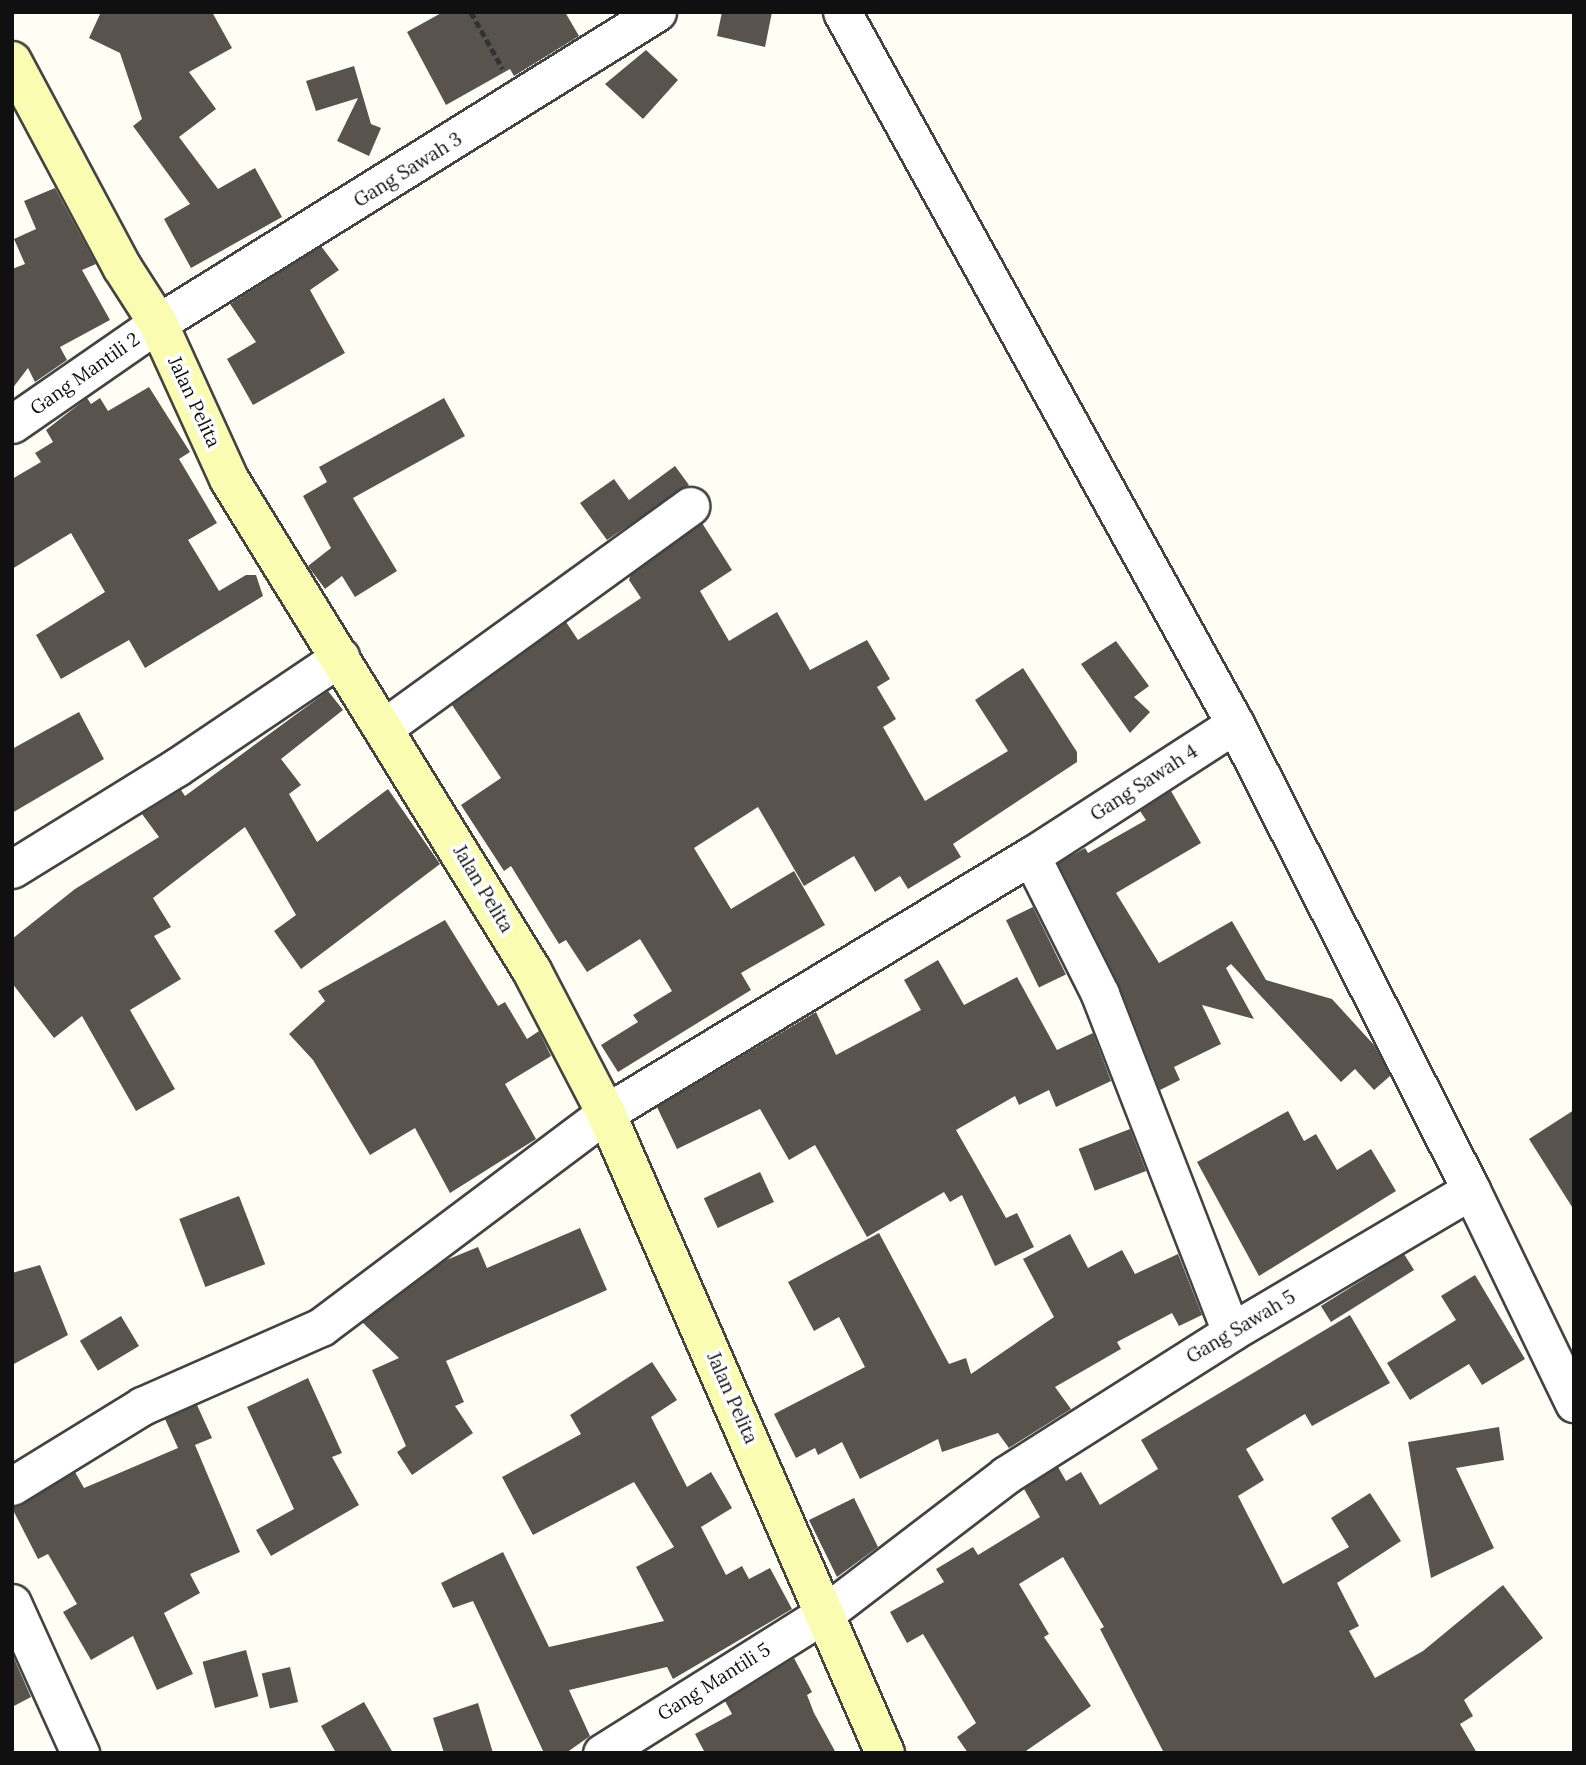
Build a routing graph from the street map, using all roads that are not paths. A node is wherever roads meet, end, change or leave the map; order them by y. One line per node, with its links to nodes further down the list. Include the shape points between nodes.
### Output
1 (657, 12): 4 (street, Gang Sawah 3)
2 (842, 12): 8 (street)
3 (12, 61): 4 (street, Jalan Pelita, via 122,267)
4 (158, 323): 5 (street, Gang Mantili 2); 7 (street, Jalan Pelita, via 229,479)
5 (12, 424)
6 (691, 506): 9 (street)
7 (340, 657): 9 (street, Jalan Pelita); 11 (street, via 177,767)
8 (1235, 724): 10 (street, Gang Sawah 4); 13 (street)
9 (385, 727): 12 (street, Jalan Pelita, via 532,971)
10 (1031, 856): 12 (street, Gang Sawah 4); 14 (street, via 1100,994)
11 (12, 869)
12 (606, 1113): 16 (street, Gang Sawah 4, via 321,1327 142,1406); 18 (street, Jalan Pelita)
13 (1471, 1189): 14 (street, Gang Sawah 5); 15 (street)
14 (1231, 1332): 18 (street, Gang Sawah 5, via 1006,1475)
15 (1574, 1403)
16 (12, 1486)
17 (12, 1604): 19 (street)
18 (827, 1612): 20 (street, Gang Mantili 5); 21 (street, Jalan Pelita)
19 (80, 1753)
20 (601, 1753)
21 (885, 1753)

